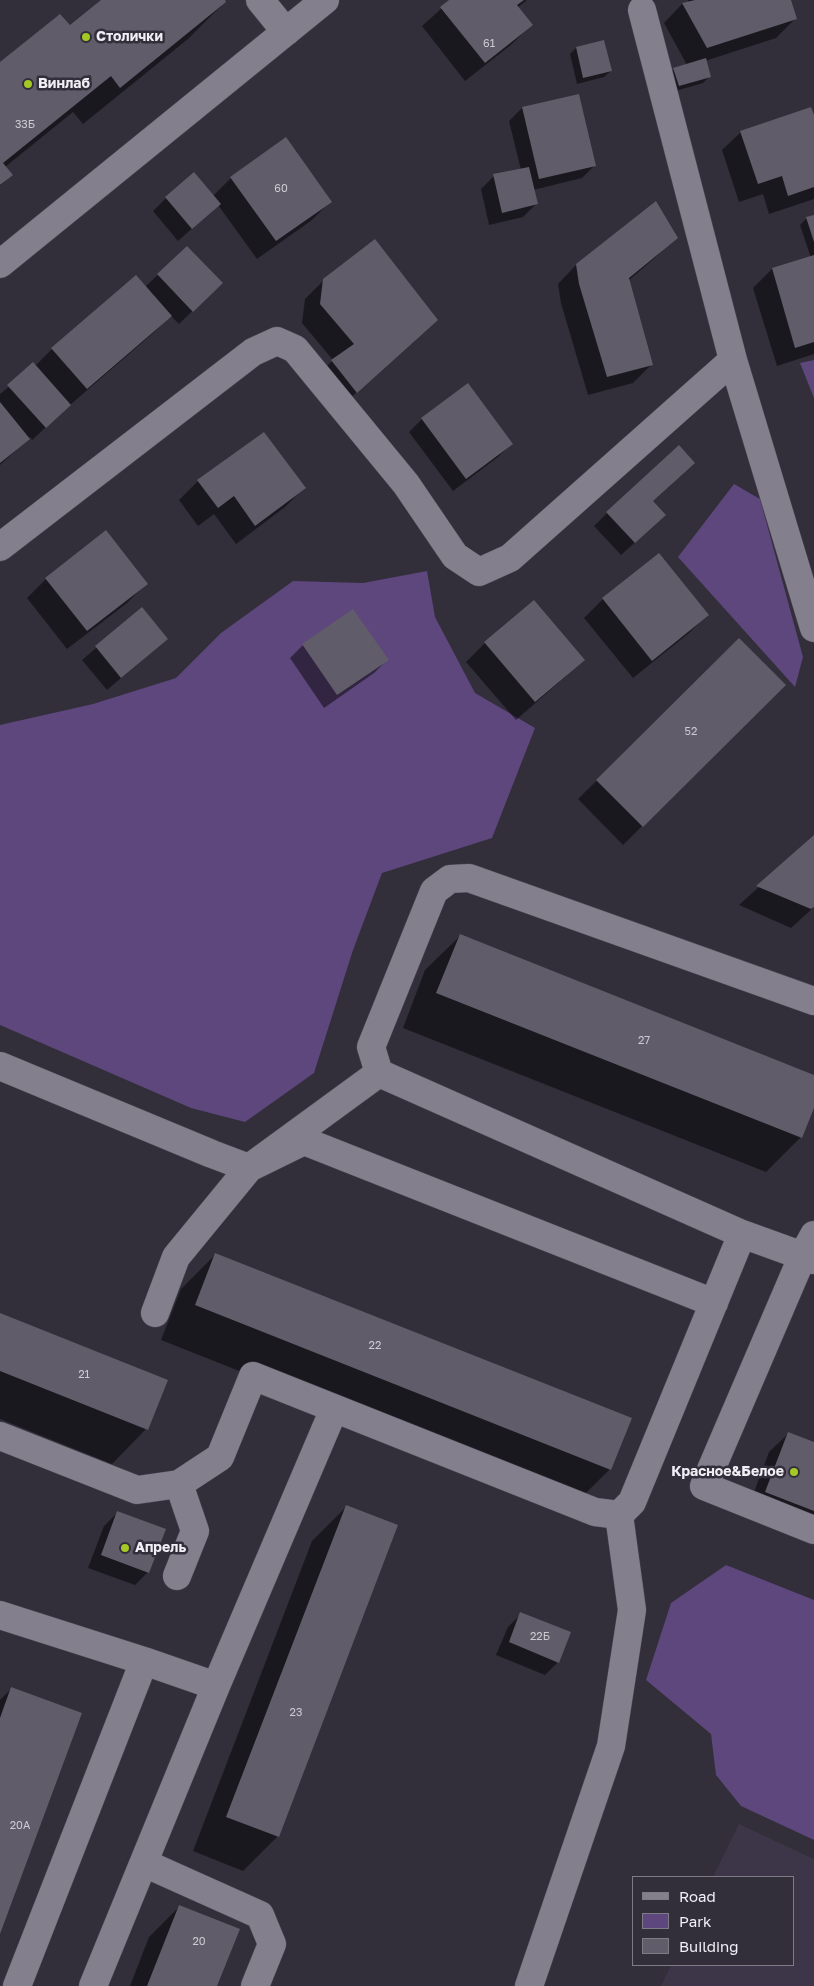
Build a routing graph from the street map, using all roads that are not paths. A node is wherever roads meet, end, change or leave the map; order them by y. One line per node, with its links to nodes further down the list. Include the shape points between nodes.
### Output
1 (260, 0): 4 (street)
2 (325, 0): 4 (street)
3 (642, 10): 6 (street)
4 (286, 32): 5 (street)
5 (0, 264)
6 (733, 360): 7 (street, via 510,558 479,572 455,556 406,484 295,349 277,340 253,352); 8 (street)
7 (0, 546)
8 (814, 628)
9 (814, 1000): 11 (street, via 470,878 450,879 434,891 371,1047)
10 (0, 1066): 12 (street)
11 (380, 1073): 12 (street); 13 (street)
12 (249, 1168): 15 (street, via 304,1141); 16 (street, via 176,1257)
13 (742, 1234): 14 (street); 15 (street)
14 (810, 1250): 21 (street, via 704,1486)
15 (714, 1304): 20 (street, via 632,1502)
16 (155, 1313)
17 (334, 1409): 19 (street, via 253,1376 220,1457); 20 (street, via 594,1512); 25 (street)
18 (0, 1436): 19 (street, via 137,1490)
19 (179, 1484): 22 (street, via 195,1531)
20 (620, 1515): 30 (street, via 632,1610 612,1746)
21 (814, 1530)
22 (177, 1576)
23 (0, 1615): 24 (street)
24 (144, 1662): 25 (street); 27 (street)
25 (216, 1686): 26 (street)
26 (144, 1863): 28 (street); 29 (street, via 260,1915 272,1944)
27 (17, 1986)
28 (93, 1986)
29 (255, 1986)
30 (529, 1986)

